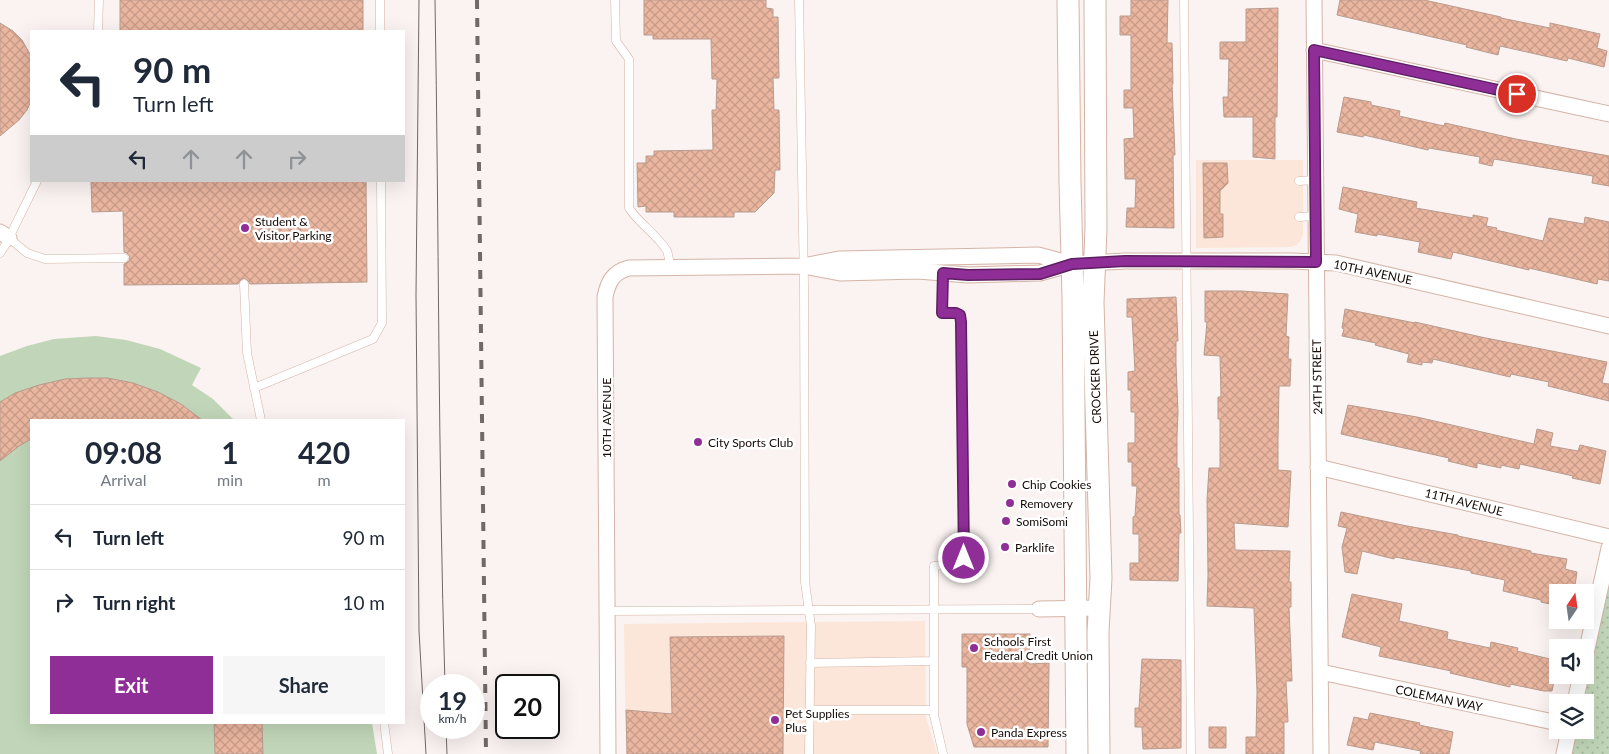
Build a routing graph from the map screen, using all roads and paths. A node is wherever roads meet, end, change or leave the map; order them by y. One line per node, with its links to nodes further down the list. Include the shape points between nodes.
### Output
1 (99, 0): 9 (lane)
2 (380, 0): 10 (lane)
3 (615, 0): 27 (lane, via 616,41 629,59 629,208 668,253)
4 (799, 0): 26 (lane)
5 (1068, 0): 25 (street, CROCKER DRIVE)
6 (1095, 0): 24 (street, CROCKER DRIVE)
7 (1184, 0): 22 (lane)
8 (1314, 0): 11 (street, 24TH STREET)
9 (98, 30)
10 (380, 30)
11 (1314, 50): 12 (street); 13 (street, 24TH STREET)
12 (1609, 114)
13 (1315, 180): 14 (lane); 18 (street, 24TH STREET)
14 (1299, 181)
15 (37, 182): 19 (lane)
16 (381, 182): 31 (lane, via 382,323 372,339)
17 (1299, 216): 18 (lane)
18 (1315, 216): 23 (street, 24TH STREET)
19 (5, 235): 20 (lane); 21 (lane, via 27,253 45,259)
20 (0, 252)
21 (124, 258)
22 (1188, 261): 23 (street, 10TH AVENUE); 24 (street, 10TH AVENUE); 57 (lane)
23 (1316, 262): 30 (street, 10TH AVENUE, via 1336,263); 33 (street, 24TH STREET)
24 (1094, 263): 25 (street, 10TH AVENUE); 39 (street, CROCKER DRIVE)
25 (1072, 264): 26 (street, 10TH AVENUE, via 1038,255 839,259); 28 (street, 10TH AVENUE, via 1040,274); 38 (street, CROCKER DRIVE)
26 (803, 266): 27 (street, 10TH AVENUE); 28 (street, 10TH AVENUE, via 840,272); 40 (lane, via 805,582)
27 (670, 267): 41 (street, 10TH AVENUE, via 623,270 610,280 605,297)
28 (943, 273): 36 (lane, via 942,313 956,313 960,315 961,322 964,558 961,564 934,566)
29 (244, 284): 31 (lane, via 246,353)
30 (1609, 326)
31 (254, 388): 32 (lane)
32 (261, 419)
33 (1318, 467): 34 (street, 11TH AVENUE); 45 (street, 24TH STREET)
34 (1609, 537)
35 (1609, 548): 42 (street)
36 (934, 608): 37 (lane); 40 (lane); 43 (lane)
37 (1039, 608): 38 (street)
38 (1075, 608): 39 (street); 55 (street, CROCKER DRIVE)
39 (1099, 608): 56 (street, CROCKER DRIVE)
40 (808, 610): 41 (lane); 44 (lane)
41 (607, 611): 52 (street, 10TH AVENUE)
42 (1589, 639)
43 (934, 660): 44 (lane); 47 (lane)
44 (810, 663): 46 (lane)
45 (1321, 672): 48 (street, COLEMAN WAY); 58 (street, 24TH STREET)
46 (810, 710): 47 (lane); 53 (lane)
47 (934, 710): 54 (lane)
48 (1549, 721)
49 (384, 724): 51 (lane)
50 (1567, 739): 59 (street)
51 (388, 754)
52 (608, 754)
53 (810, 754)
54 (943, 754)
55 (1077, 754)
56 (1099, 754)
57 (1191, 754)
58 (1321, 754)
59 (1564, 754)

